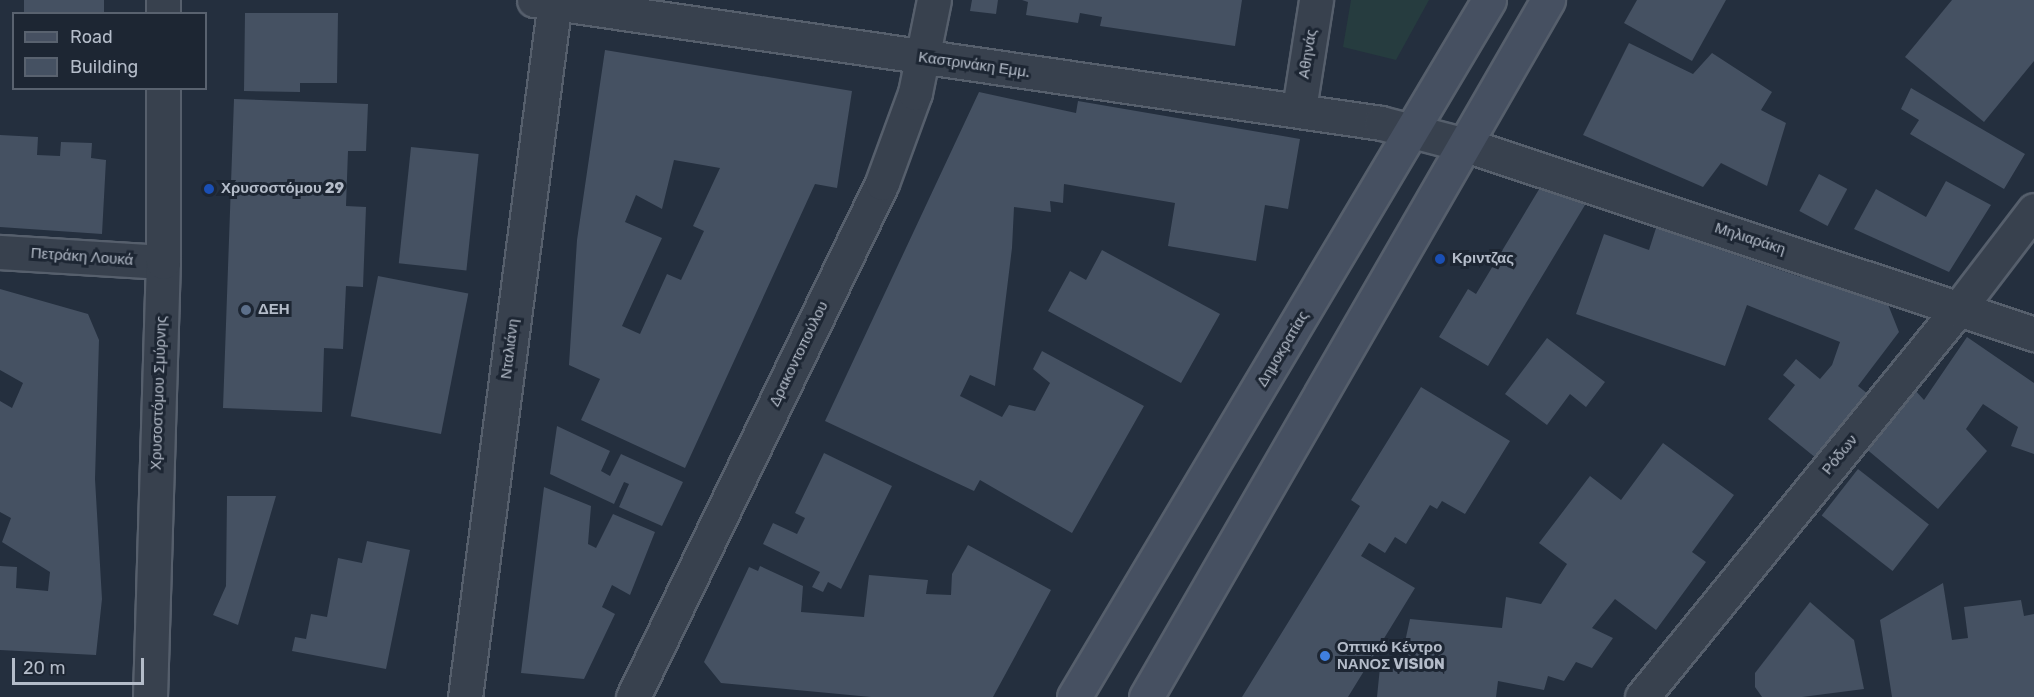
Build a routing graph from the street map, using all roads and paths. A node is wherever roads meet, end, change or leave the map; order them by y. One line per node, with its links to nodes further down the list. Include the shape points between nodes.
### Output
1 (934, 0): 6 (street, Δρακοντοπούλου)
2 (1316, 0): 8 (street, Αθηνάς)
3 (1489, 0): 9 (main road, Δημοκρατίας)
4 (1548, 0): 10 (main road)
5 (548, 1): 6 (street, Καστρινάκη Εμμ.); 17 (street, Νταλιάνη)
6 (924, 58): 8 (street, Καστρινάκη Εμμ.); 18 (street, Δρακοντοπούλου, via 882,183)
7 (163, 90): 13 (street, Χρυσοστόμου Σμύρνης)
8 (1299, 109): 9 (street, Καστρινάκη Εμμ.)
9 (1414, 130): 10 (street, Μηλιαράκη); 19 (main road, Δημοκρατίας)
10 (1466, 145): 14 (street, Μηλιαράκη); 20 (main road)
11 (2034, 210): 14 (street, Ρόδων)
12 (0, 252): 13 (street, Πετράκη Λουκά)
13 (163, 262): 16 (street, Χρυσοστόμου Σμύρνης)
14 (1959, 308): 15 (street, Μηλιαράκη); 21 (street, Ρόδων)
15 (2034, 334)
16 (150, 697)
17 (465, 697)
18 (633, 697)
19 (1074, 697)
20 (1146, 697)
21 (1642, 697)

